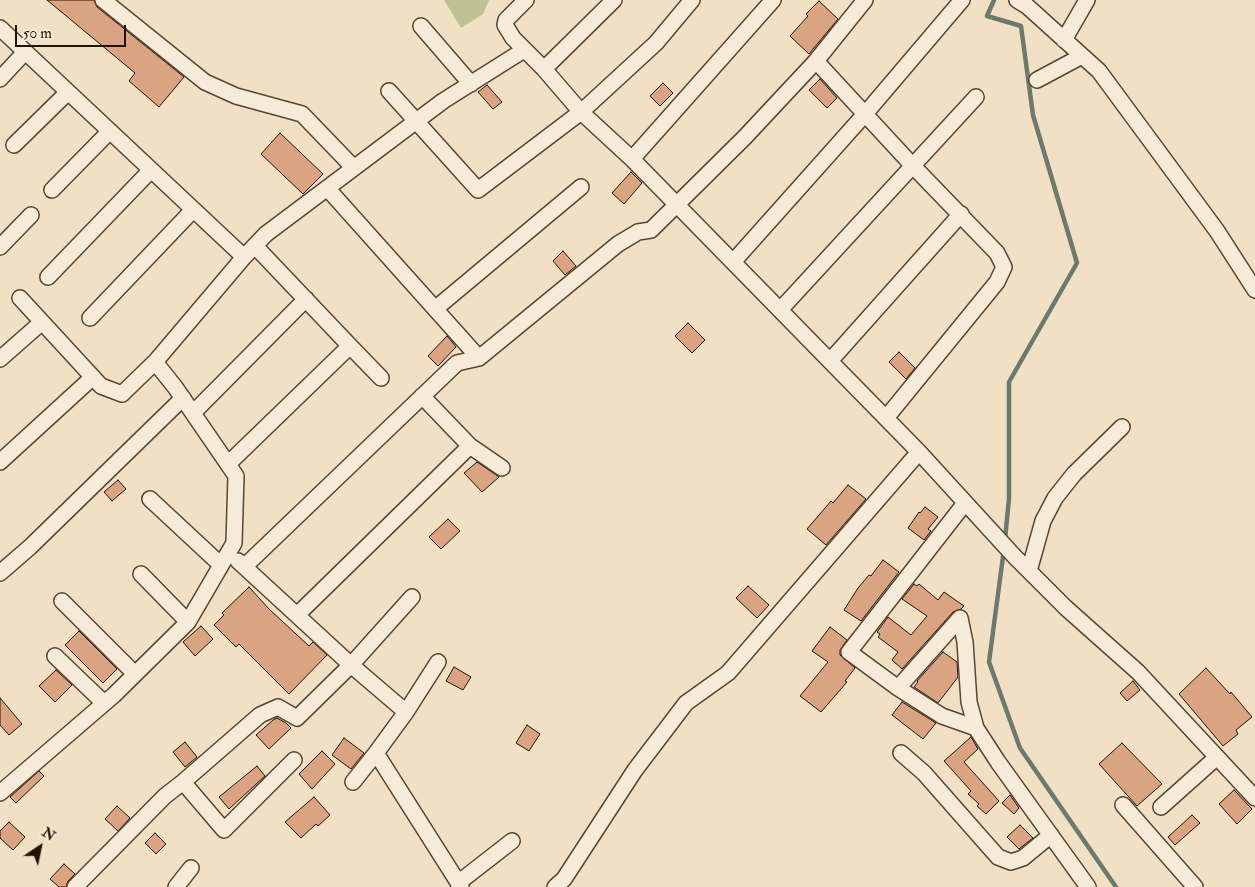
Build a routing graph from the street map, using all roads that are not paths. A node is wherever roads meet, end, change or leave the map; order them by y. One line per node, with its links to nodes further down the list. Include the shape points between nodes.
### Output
1 (103, 0): 31 (street, via 205,82 236,96 302,114)
2 (526, 0): 13 (street, via 505,25)
3 (614, 0): 17 (street)
4 (692, 0): 24 (street, via 656,43)
5 (773, 0): 29 (street)
6 (865, 0): 16 (street)
7 (962, 0): 25 (street)
8 (1017, 0): 12 (street)
9 (1087, 0): 12 (street)
10 (421, 26): 20 (street)
11 (0, 28): 14 (street)
12 (1064, 40): 15 (street)
13 (524, 50): 17 (street); 20 (street)
14 (25, 52): 18 (street); 22 (street)
15 (1082, 56): 19 (street); 45 (street, via 1099,71 1217,231)
16 (816, 61): 25 (street); 36 (street)
17 (544, 69): 24 (street)
18 (0, 79)
19 (1037, 80)
20 (471, 84): 26 (street)
21 (389, 91): 26 (street)
22 (68, 92): 27 (street); 28 (street)
23 (976, 97): 30 (street)
24 (581, 112): 26 (street, via 478,190); 29 (street)
25 (866, 114): 30 (street); 43 (street)
26 (416, 121): 31 (street)
27 (110, 131): 32 (street); 35 (street)
28 (14, 144)
29 (632, 159): 36 (street)
30 (912, 165): 38 (street); 49 (street)
31 (354, 168): 34 (street)
32 (151, 170): 37 (street); 44 (street)
33 (582, 187): 48 (street)
34 (327, 188): 40 (street, via 266,234); 48 (street)
35 (52, 190)
36 (678, 206): 43 (street); 53 (street, via 651,230 638,232 618,244)
37 (193, 210): 42 (street); 50 (street)
38 (961, 214): 55 (street); 62 (street, via 997,253 1004,267 997,282)
39 (31, 215): 41 (street)
40 (256, 246): 42 (street); 47 (street)
41 (0, 247)
42 (244, 257): 56 (street)
43 (733, 262): 49 (street)
44 (48, 277)
45 (1255, 290)
46 (20, 298): 51 (street)
47 (306, 299): 52 (street); 61 (street)
48 (435, 308): 53 (street)
49 (780, 310): 55 (street)
50 (90, 318)
51 (42, 322): 54 (street); 57 (street)
52 (350, 346): 58 (street); 67 (street)
53 (479, 358): 59 (street, via 457,363)
54 (0, 359)
55 (830, 361): 62 (street)
56 (155, 362): 57 (street, via 122,394 102,386); 60 (street)
57 (93, 377): 66 (street)
58 (382, 378)
59 (422, 396): 64 (street); 72 (street)
60 (183, 398): 61 (street); 74 (street)
61 (193, 413): 67 (street)
62 (886, 418): 65 (street)
63 (1122, 427): 73 (street, via 1074,474 1055,498 1043,521)
64 (470, 446): 68 (street); 78 (street)
65 (919, 452): 70 (street); 101 (street, via 728,673 686,703 635,770)
66 (0, 462)
67 (228, 464): 71 (street, via 236,476 234,543)
68 (502, 468)
69 (150, 499): 71 (street)
70 (965, 503): 73 (street); 84 (street, via 849,652)
71 (224, 560): 72 (street); 79 (street)
72 (245, 566): 78 (street)
73 (1029, 571): 90 (street, via 1138,672)
74 (0, 573)
75 (141, 574): 79 (street)
76 (412, 597): 82 (street)
77 (62, 601): 83 (street)
78 (297, 615): 82 (street)
79 (188, 622): 83 (street)
80 (55, 656): 85 (street)
81 (438, 662): 86 (street)
82 (351, 664): 86 (street); 92 (street, via 297,718 278,707 260,714)
83 (135, 674): 85 (street)
84 (898, 688): 87 (street, via 942,716); 87 (street, via 960,618 969,702)
85 (104, 703): 94 (street)
86 (406, 712): 88 (street)
87 (976, 728): 98 (street)
88 (376, 753): 93 (street); 102 (street)
89 (901, 753): 98 (street, via 924,773 998,857 1011,862 1023,858)
90 (1217, 757): 95 (street); 97 (street)
91 (294, 760): 92 (street, via 224,830)
92 (183, 782): 103 (street, via 165,796)
93 (353, 782)
94 (0, 792)
95 (1255, 798)
96 (1123, 805): 106 (street)
97 (1162, 807)
98 (1051, 835): 105 (street)
99 (512, 841): 102 (street)
100 (192, 868): 104 (street)
101 (563, 884)
102 (459, 885)
103 (75, 887)
104 (176, 887)
105 (1088, 887)
106 (1195, 887)

